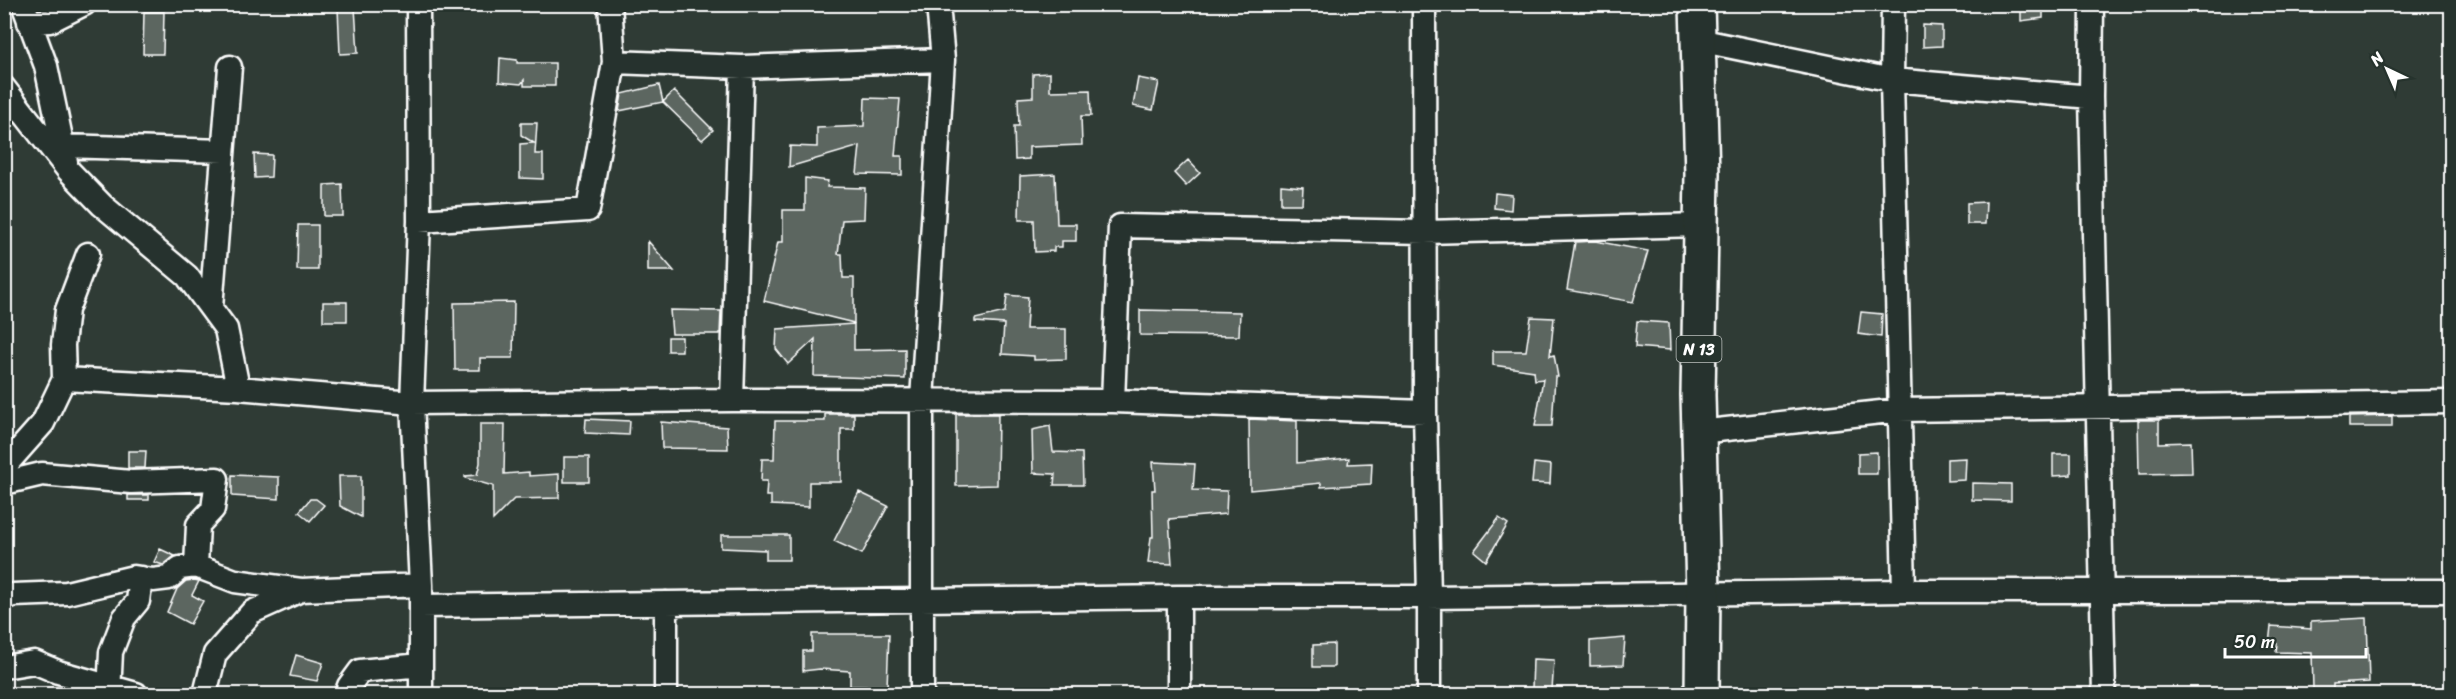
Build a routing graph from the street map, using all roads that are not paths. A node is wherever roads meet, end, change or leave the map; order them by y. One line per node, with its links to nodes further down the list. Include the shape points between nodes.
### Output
1 (84, 4): 9 (street, via 50,21)
2 (418, 4): 21 (street)
3 (610, 4): 12 (street)
4 (938, 4): 11 (street)
5 (1424, 4): 23 (street)
6 (1697, 4): 10 (main road, N 13)
7 (1893, 4): 15 (street)
8 (2092, 4): 17 (street)
9 (26, 13): 18 (street, via 46,66)
10 (1698, 40): 15 (street); 22 (main road, N 13)
11 (943, 60): 14 (street); 29 (street)
12 (614, 62): 14 (street); 21 (street, via 588,210)
13 (230, 67): 19 (street)
14 (742, 67): 28 (street)
15 (1892, 80): 17 (street); 34 (street)
16 (4, 88): 20 (street)
17 (2091, 97): 33 (street)
18 (63, 146): 19 (street); 20 (street)
19 (224, 151): 25 (street)
20 (68, 170): 25 (street, via 102,205 187,276)
21 (419, 221): 32 (street)
22 (1701, 225): 23 (street); 36 (main road, N 13)
23 (1425, 232): 30 (street, via 1120,226); 35 (street)
24 (88, 254): 26 (street, via 67,310)
25 (211, 308): 27 (street, via 226,328)
26 (64, 379): 27 (street); 37 (street, via 43,423)
27 (238, 388): 32 (street)
28 (732, 400): 29 (street); 32 (street)
29 (922, 400): 30 (street); 50 (street)
30 (1113, 401): 35 (street)
31 (2451, 402): 33 (street)
32 (412, 403): 46 (street)
33 (2099, 407): 34 (street); 45 (street)
34 (1899, 410): 36 (street); 42 (street)
35 (1425, 412): 48 (street)
36 (1699, 432): 44 (main road, N 13)
37 (4, 467)
38 (4, 483): 39 (street, via 42,474 131,482 217,479 213,510 198,525)
39 (196, 566): 40 (street, via 180,568 169,578); 41 (street, via 235,581)
40 (141, 578): 49 (street, via 67,593); 54 (street, via 138,601 124,618 111,652)
41 (301, 590): 46 (street); 56 (street, via 252,612 215,654)
42 (1904, 591): 44 (street); 45 (street)
43 (2451, 591): 45 (street)
44 (1703, 593): 48 (street); 63 (main road, N 13)
45 (2104, 593): 64 (street)
46 (421, 596): 51 (street); 52 (street)
47 (1179, 597): 48 (street); 50 (street); 61 (street)
48 (1429, 597): 62 (street)
49 (4, 598)
50 (922, 600): 51 (street); 60 (street)
51 (666, 603): 59 (street)
52 (421, 664): 57 (street, via 360,671); 58 (street)
53 (4, 667): 54 (street, via 34,662)
54 (110, 691): 55 (street)
55 (136, 694)
56 (205, 694)
57 (346, 694)
58 (421, 694)
59 (666, 694)
60 (921, 694)
61 (1179, 694)
62 (1429, 694)
63 (1702, 694)
64 (2104, 694)

